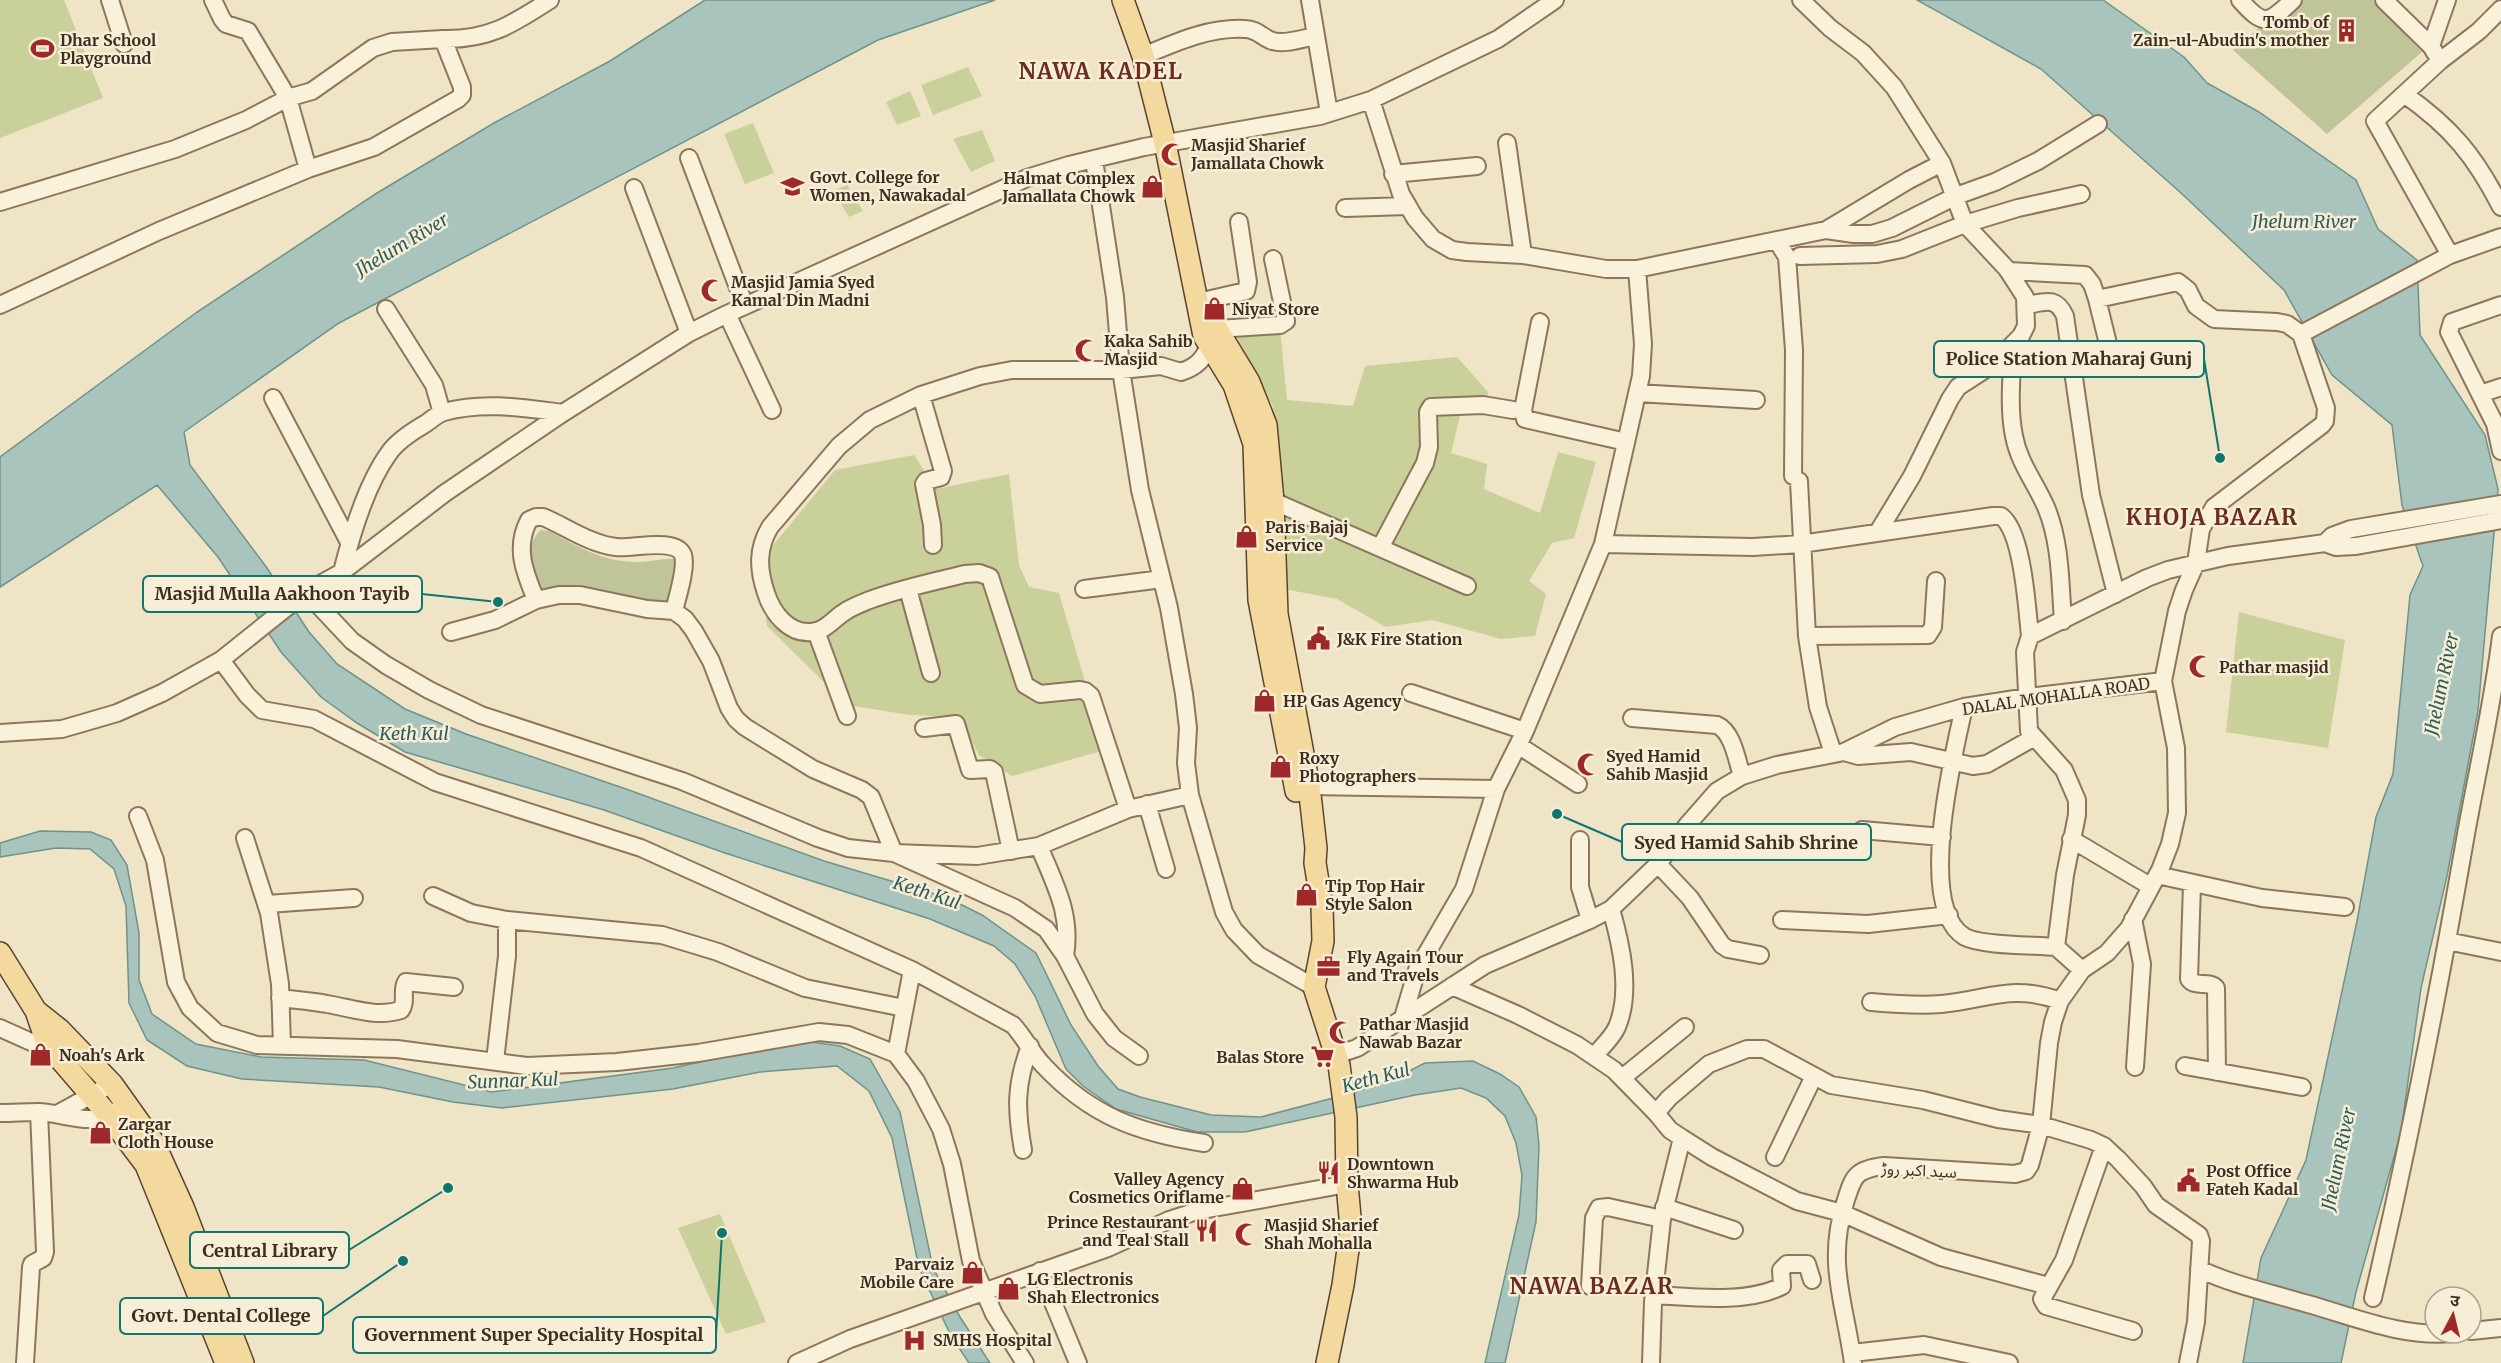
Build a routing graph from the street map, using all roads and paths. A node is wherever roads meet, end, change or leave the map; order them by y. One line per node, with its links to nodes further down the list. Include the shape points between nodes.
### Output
1 (110, 0): 16 (street)
2 (213, 0): 21 (street, via 226,24 248,31)
3 (549, 0): 15 (street, via 511,26 493,33)
4 (1123, 0): 18 (main road)
5 (1310, 0): 14 (street)
6 (1555, 0): 12 (street)
7 (1801, 0): 29 (street, via 1886,78)
8 (2240, 0): 9 (street, via 2255,17 2264,20 2275,18)
9 (2293, 0)
10 (2384, 0): 17 (street)
11 (2447, 0): 17 (street)
12 (1535, 6): 22 (street, via 1498,39)
13 (2501, 9): 19 (street)
14 (1316, 36): 18 (street, via 1280,42 1249,29 1220,30 1198,34); 23 (street)
15 (443, 39): 21 (street, via 392,42 372,48 312,91); 31 (street, via 462,87 458,99 374,147)
16 (124, 44)
17 (2431, 46): 19 (street)
18 (1143, 56): 25 (main road)
19 (2440, 61): 20 (street)
20 (2404, 94): 38 (street, via 2427,110 2471,154); 48 (street, via 2375,121)
21 (288, 98): 31 (street); 36 (street, via 175,149)
22 (1371, 100): 23 (street); 32 (street)
23 (1329, 113): 25 (street)
24 (2098, 124): 35 (street, via 1995,182)
25 (1165, 143): 28 (street); 56 (main road)
26 (1507, 143): 45 (street)
27 (689, 158): 55 (street)
28 (1094, 160): 55 (street, via 1027,178); 65 (street, via 1115,297)
29 (1942, 163): 35 (street); 42 (street)
30 (1477, 166): 32 (street)
31 (308, 169): 52 (street, via 159,231)
32 (1393, 174): 37 (street)
33 (634, 188): 60 (street)
34 (2081, 194): 41 (street)
35 (1956, 196): 41 (street); 42 (street, via 1872,234)
36 (0, 202)
37 (1407, 206): 39 (street); 45 (street, via 1433,239 1452,250)
38 (2501, 207)
39 (1345, 208)
40 (1239, 222): 56 (street, via 1246,291)
41 (1965, 224): 46 (street, via 1902,249 1877,254); 50 (street)
42 (1826, 230): 44 (street)
43 (2501, 237): 48 (street)
44 (1777, 241): 49 (street); 85 (street, via 1787,257 1788,269)
45 (1522, 255): 49 (street, via 1606,269)
46 (1800, 256)
47 (1273, 259): 62 (street, via 1286,321)
48 (2444, 259): 61 (street)
49 (1637, 269): 67 (street, via 1643,344)
50 (2008, 271): 51 (street, via 2085,275); 53 (street)
51 (2097, 299): 61 (street, via 2178,282 2188,290 2196,306 2214,319 2277,322); 64 (street)
52 (0, 305)
53 (2026, 305): 63 (street, via 2026,326); 95 (street, via 2054,302 2061,306 2065,316 2091,495)
54 (2501, 305): 68 (street, via 2463,316 2450,326 2451,338)
55 (745, 306): 58 (street)
56 (1199, 308): 62 (main road, via 1202,328)
57 (386, 309): 74 (street, via 434,385)
58 (727, 314): 60 (street); 72 (street)
59 (1540, 322): 76 (street, via 1522,410 1525,419)
60 (689, 333): 75 (street)
61 (2304, 333): 88 (street, via 2326,408 2325,421 2214,507 2202,529)
62 (1213, 337): 65 (street, via 1197,365 1181,372 1161,366); 78 (main road, via 1249,382 1266,425); 135 (main road, via 1254,444 1259,600 1307,851)
63 (2013, 344): 81 (street, via 1992,365 1958,387); 99 (street, via 2013,433 2022,465 2053,527)
64 (2114, 368)
65 (1121, 370): 69 (street, via 1012,370); 90 (street, via 1140,490)
66 (2501, 387): 68 (street)
67 (1637, 393): 71 (street); 76 (street)
68 (2480, 394): 77 (street)
69 (921, 395): 86 (street, via 943,471 941,477 924,484); 100 (street, via 870,420 839,446 762,541 759,558 769,603 779,619 794,629)
70 (273, 398): 82 (street)
71 (1756, 400)
72 (772, 410)
73 (1513, 410): 87 (street, via 1483,405 1431,406 1425,463)
74 (442, 413): 75 (street, via 473,406 514,406); 82 (street, via 390,451)
75 (563, 413): 89 (street, via 445,493)
76 (1626, 442): 84 (street)
77 (2501, 451)
78 (1273, 501): 87 (street); 121 (main road, via 1277,614)
79 (2501, 504): 83 (street, via 2351,529)
80 (2501, 520): 83 (street, via 2356,546)
81 (1878, 532): 85 (street); 103 (street, via 2001,516 2015,541 2023,574)
82 (349, 542): 89 (street)
83 (2325, 543): 88 (street)
84 (1603, 544): 85 (street); 115 (street)
85 (1801, 544): 102 (street)
86 (933, 545)
87 (1380, 548): 92 (street)
88 (2196, 563): 95 (street, via 2147,578); 107 (street, via 2177,611)
89 (342, 572): 96 (street)
90 (1162, 579): 94 (street); 123 (street, via 1184,694)
91 (1936, 581): 102 (street, via 1933,627 1928,635)
92 (1467, 586)
93 (908, 589): 100 (street, via 847,610); 106 (street); 125 (street, via 965,574 990,577 1024,685 1040,694 1080,690 1090,696)
94 (1084, 589)
95 (2116, 594): 99 (street)
96 (302, 597): 105 (street); 134 (street, via 386,665 481,715 682,781 818,838 848,848)
97 (536, 600): 98 (street, via 580,595); 98 (street, via 523,568 522,540 529,520 536,516 617,548 669,545 678,549 683,564); 101 (street, via 495,620)
98 (674, 611): 134 (street, via 694,631 736,719 813,769 871,797)
99 (2063, 621): 103 (street)
100 (816, 631): 111 (street)
101 (451, 632)
102 (1807, 636): 117 (street, via 1818,707)
103 (2030, 636): 109 (street, via 2025,652)
104 (2501, 636): 150 (street, via 2494,697)
105 (221, 660): 114 (street, via 117,713 63,729); 156 (street, via 262,710 314,719 435,782 641,848)
106 (931, 673)
107 (2163, 681): 109 (street, DALAL MOHALLA ROAD); 138 (street, via 2176,748 2177,813 2170,844)
108 (1411, 693): 115 (street)
109 (2028, 697): 110 (street, DALAL MOHALLA ROAD); 116 (street)
110 (1964, 707): 117 (street, DALAL MOHALLA ROAD, via 1894,727); 118 (street)
111 (847, 716)
112 (1632, 717): 119 (street, via 1723,728)
113 (924, 728): 133 (street, via 956,724 970,770 994,772)
114 (0, 733)
115 (1521, 738): 120 (street); 122 (street)
116 (2033, 738): 118 (street, via 1987,764 1973,766); 130 (street, via 2064,770 2072,786 2077,815)
117 (1838, 753): 118 (street, via 1911,753); 119 (street, DALAL MOHALLA ROAD)
118 (1952, 761): 128 (street)
119 (1742, 776): 136 (street, DALAL MOHALLA ROAD, via 1717,791)
120 (1578, 783)
121 (1309, 786): 122 (street); 135 (main road)
122 (1496, 789): 166 (street, via 1464,889 1417,970)
123 (1190, 795): 124 (street); 160 (street, via 1224,912 1234,930 1257,955)
124 (1147, 804): 125 (street); 137 (street)
125 (1128, 809): 132 (street)
126 (138, 816): 170 (street, via 155,860 176,982 190,1008 218,1033 257,1045)
127 (1862, 830): 128 (street)
128 (1942, 837): 145 (street, via 1941,879)
129 (245, 838): 142 (street)
130 (2071, 839): 138 (street); 151 (street)
131 (1580, 840): 148 (street, via 1581,887)
132 (1039, 846): 133 (street); 154 (street, via 1065,909)
133 (1011, 851): 134 (street, via 977,856)
134 (894, 854): 154 (street, via 1015,908 1046,929)
135 (1315, 863): 160 (main road, via 1323,941)
136 (1658, 864): 144 (street, DALAL MOHALLA ROAD); 155 (street, via 1690,898 1722,945)
137 (1167, 869)
138 (2154, 880): 139 (street); 146 (street)
139 (2192, 884): 143 (street, via 2262,898); 179 (street, via 2189,978 2216,988)
140 (433, 896): 147 (street, via 471,913)
141 (354, 898): 142 (street)
142 (267, 904): 161 (street)
143 (2344, 907)
144 (1611, 909): 148 (street, DALAL MOHALLA ROAD); 174 (street, via 1624,969 1622,1001 1617,1028)
145 (1949, 915): 149 (street, via 1868,924); 151 (street, via 1956,930 1970,939)
146 (2133, 919): 157 (street, via 2114,946); 178 (street, via 2142,964)
147 (507, 920): 164 (street, via 662,935 718,952 805,988); 176 (street, via 507,956)
148 (1590, 920): 158 (street, DALAL MOHALLA ROAD, via 1485,965)
149 (1782, 920)
150 (2447, 941): 152 (street); 208 (street, via 2405,1164)
151 (2056, 947): 157 (street)
152 (2501, 952)
153 (0, 953): 165 (main road)
154 (1065, 956): 173 (street, via 1095,1014 1114,1038)
155 (1760, 956)
156 (912, 969): 164 (street); 171 (street, via 1013,1025)
157 (2082, 970): 162 (street)
158 (1452, 986): 166 (street, DALAL MOHALLA ROAD); 174 (street, via 1518,1015)
159 (454, 987): 161 (street, via 406,982 401,1010 377,1013)
160 (1314, 987): 175 (main road)
161 (280, 998): 170 (street)
162 (2060, 1001): 163 (street, via 2030,992 2013,992 1942,1004); 191 (street, via 2049,1042)
163 (1871, 1002)
164 (904, 1008): 172 (street)
165 (36, 1011): 169 (main road); 182 (main road)
166 (1402, 1021): 175 (street, DALAL MOHALLA ROAD)
167 (1685, 1027): 181 (street)
168 (0, 1028): 169 (street, via 31,1042)
169 (46, 1040): 184 (main road)
170 (282, 1046): 176 (street, via 397,1049)
171 (1030, 1046): 193 (street, via 1041,1064 1061,1083 1111,1119 1159,1135); 195 (street, via 1018,1080)
172 (896, 1054): 176 (street, via 848,1035 819,1032 617,1062 527,1066); 206 (street, via 916,1081 952,1164)
173 (1139, 1056)
174 (1594, 1056): 181 (street)
175 (1338, 1060): 197 (main road, via 1346,1117)
176 (495, 1061)
177 (2185, 1066): 179 (street)
178 (2135, 1067)
179 (2217, 1072): 183 (street)
180 (1814, 1077): 188 (street, via 1776,1053 1747,1049 1710,1064); 191 (street, via 1854,1090); 196 (street)
181 (1622, 1078): 188 (street)
182 (112, 1084): 184 (street); 185 (main road)
183 (2302, 1087)
184 (91, 1096): 189 (street); 190 (main road)
185 (127, 1103): 190 (street); 217 (main road, via 154,1143 183,1207)
186 (39, 1112): 187 (street); 189 (street); 215 (street, via 45,1252 31,1268)
187 (0, 1113)
188 (1656, 1113): 192 (street)
189 (57, 1114): 190 (street, via 95,1120)
190 (109, 1116): 216 (main road, via 146,1165)
191 (2041, 1125): 194 (street); 199 (street, سید اکبر روڑ, via 2026,1171 2014,1174 1884,1166 1863,1170 1851,1182)
192 (1682, 1138): 198 (street); 199 (street, via 1797,1201)
193 (1204, 1143)
194 (2104, 1146): 201 (street, via 2138,1180 2156,1205 2199,1235); 205 (street, via 2064,1260)
195 (1023, 1150)
196 (1775, 1157)
197 (1347, 1184): 202 (street, via 1197,1211 1108,1248); 221 (main road, via 1351,1228)
198 (1663, 1213): 200 (street); 204 (street, via 1608,1207 1595,1211); 207 (street)
199 (1842, 1213): 205 (street, via 1941,1257); 213 (street, سید اکبر روڑ, via 1835,1256 1840,1304)
200 (1734, 1230)
201 (2199, 1269): 212 (street, via 2242,1285); 224 (street, via 2196,1322)
202 (1040, 1270): 206 (street); 220 (street)
203 (1812, 1280): 207 (street, via 1807,1263 1787,1264 1781,1270 1782,1286 1754,1294 1728,1298)
204 (1590, 1286)
205 (2048, 1286): 211 (street, via 2042,1299 2046,1306)
206 (975, 1294): 218 (street, via 850,1339); 219 (street, via 994,1314)
207 (1654, 1295): 222 (street)
208 (2373, 1298)
209 (2501, 1328): 210 (street)
210 (2483, 1330)
211 (2133, 1331)
212 (2423, 1333)
213 (1853, 1358): 214 (street, via 1924,1345)
214 (1989, 1362): 223 (street)
215 (25, 1363)
216 (226, 1363)
217 (243, 1363)
218 (797, 1363)
219 (1025, 1363)
220 (1078, 1363)
221 (1327, 1363)
222 (1651, 1363)
223 (2009, 1363)
224 (2188, 1363)

